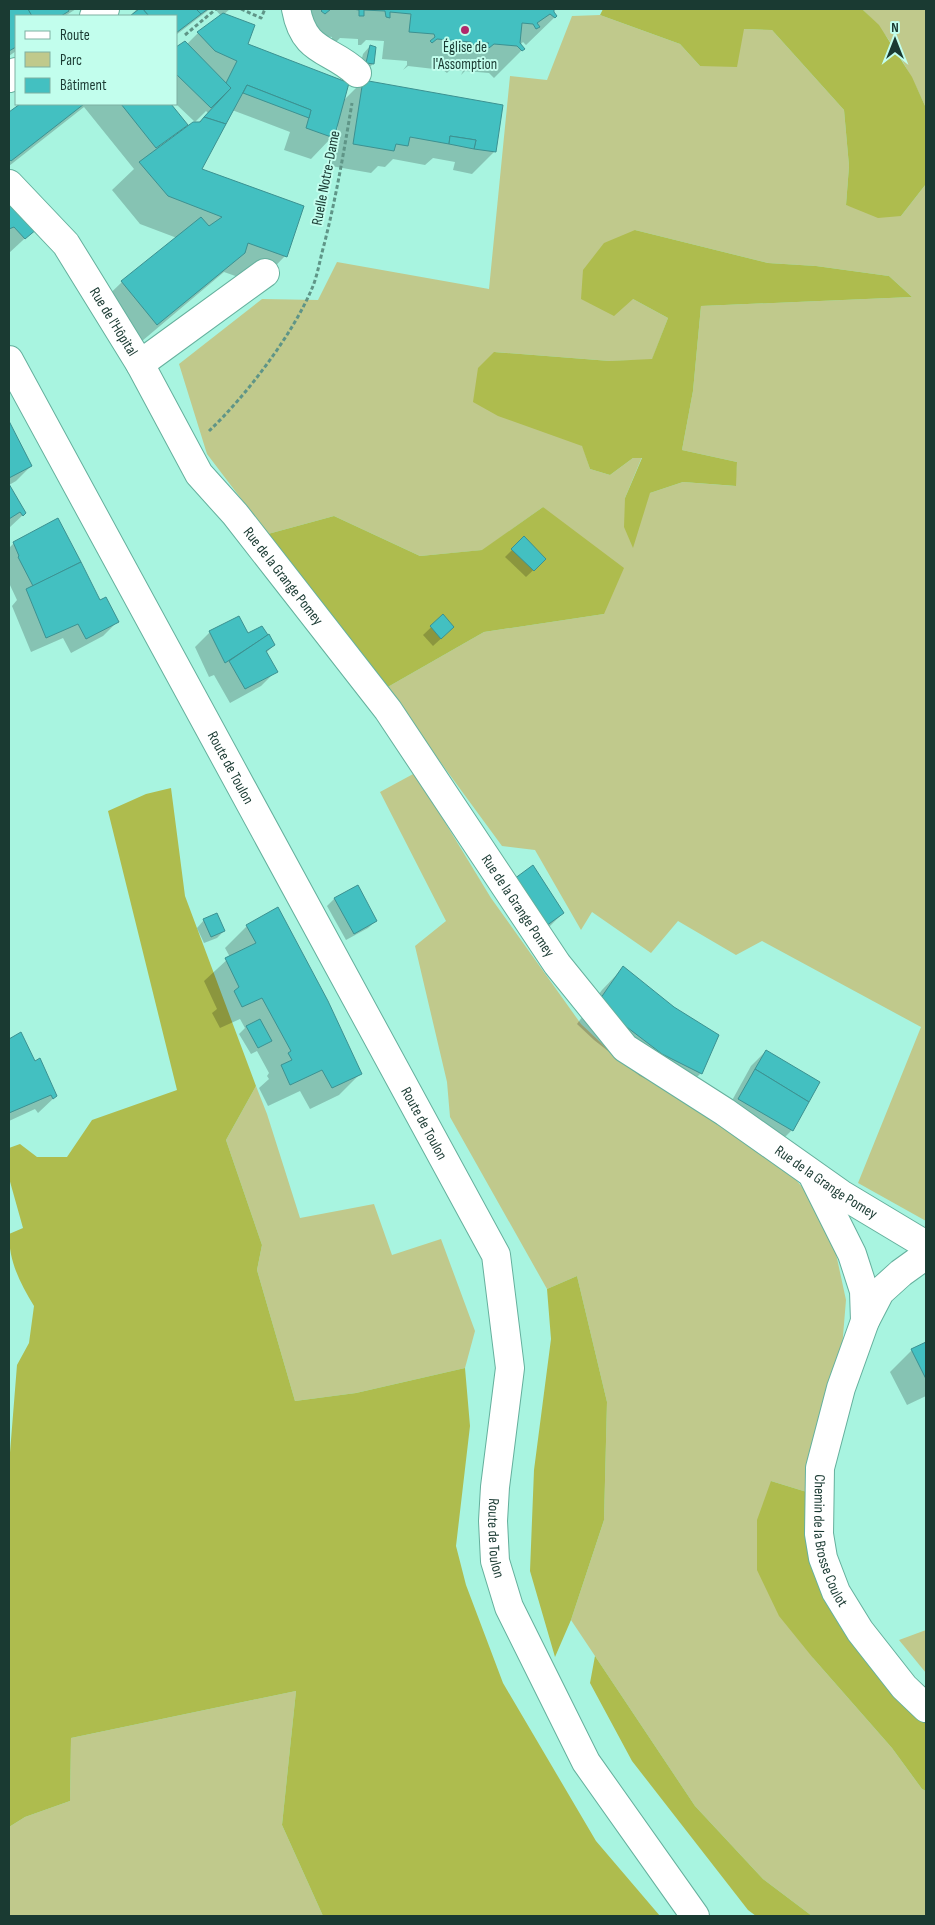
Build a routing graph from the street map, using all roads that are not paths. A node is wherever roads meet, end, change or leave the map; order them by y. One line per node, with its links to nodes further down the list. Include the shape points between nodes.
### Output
1 (296, 9): 2 (street, via 298,21 311,41)
2 (357, 73)
3 (9, 184): 6 (street, Rue de l'Hôpital, via 66,244)
4 (265, 273): 6 (street)
5 (9, 360): 13 (street, Route de Toulon, via 496,1255 510,1368 495,1487 495,1561 509,1607 586,1762)
6 (140, 364): 7 (street, Rue de l'Hôpital)
7 (193, 462): 8 (street, Rue de la Grange Pomey, via 388,710 557,964 625,1048 725,1112)
8 (812, 1174): 9 (street, Rue de la Grange Pomey); 11 (street, via 852,1254 864,1290)
9 (926, 1245)
10 (926, 1255): 11 (street, Chemin de la Brosse Coulot, via 880,1292)
11 (865, 1321): 12 (street, Chemin de la Brosse Coulot, via 841,1388 820,1468 818,1534 836,1592 860,1631 904,1687)
12 (926, 1708)
13 (695, 1916)

